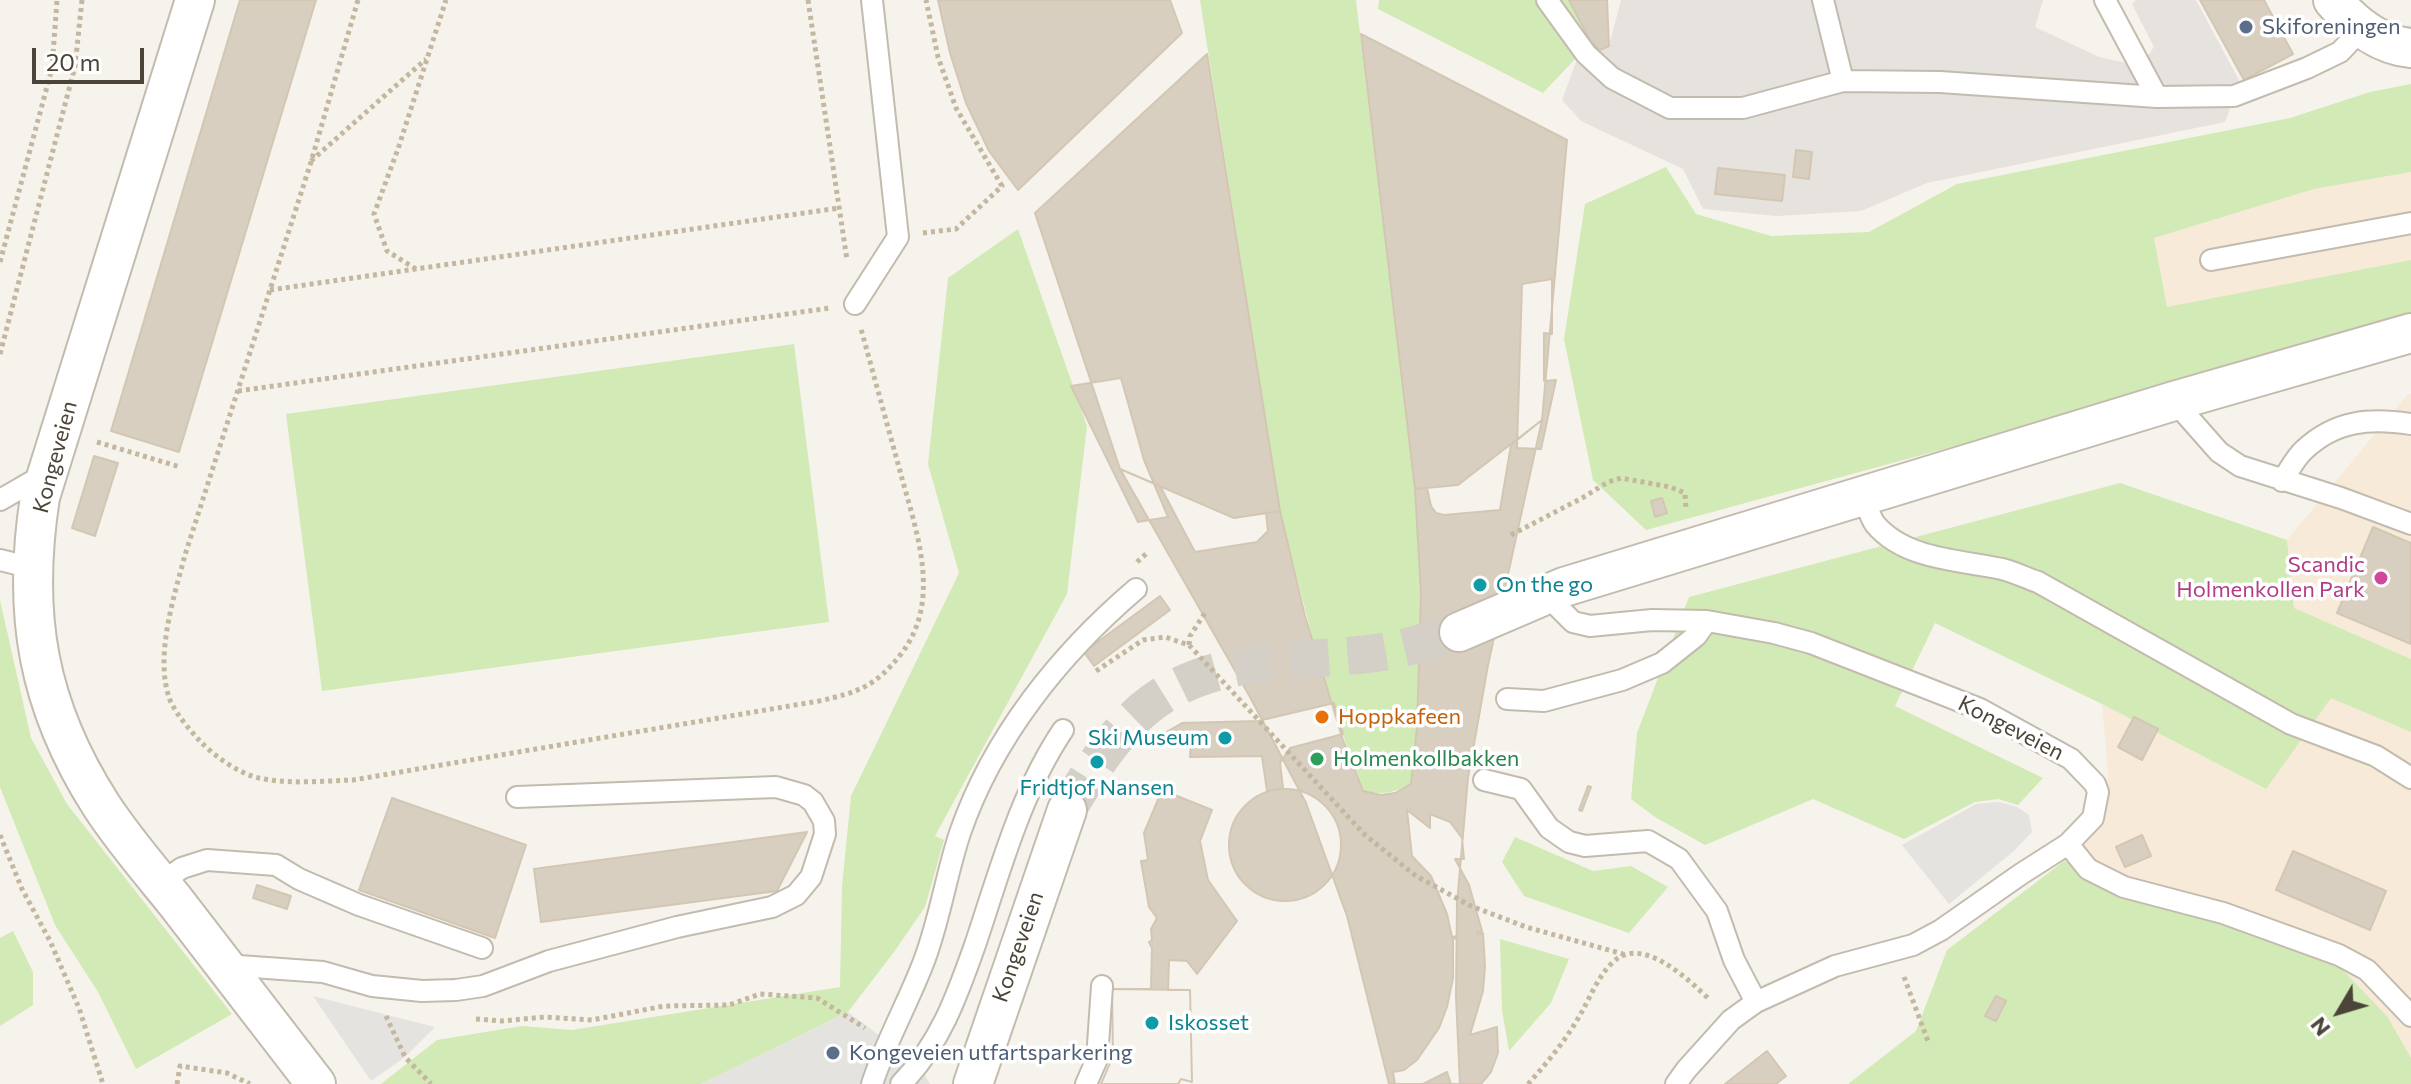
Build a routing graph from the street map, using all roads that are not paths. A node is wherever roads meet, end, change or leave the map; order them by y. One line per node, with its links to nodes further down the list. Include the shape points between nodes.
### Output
1 (195, 0): 17 (street, Kongeveien)
2 (872, 0): 13 (lane, via 898,237)
3 (1547, 0): 9 (lane, via 1586,54 1612,78 1670,108 1743,108)
4 (1823, 0): 9 (lane)
5 (2105, 0): 10 (lane)
6 (2333, 0): 7 (street)
7 (2363, 28): 8 (street); 10 (lane, via 2340,52 2234,96)
8 (2411, 48)
9 (1843, 81): 10 (lane)
10 (2157, 97)
11 (2411, 223): 12 (lane)
12 (2211, 260)
13 (855, 304)
14 (2411, 333): 15 (street)
15 (2174, 401): 18 (lane, via 2219,452); 19 (street)
16 (2411, 424): 18 (lane, via 2377,419 2326,434 2302,451)
17 (47, 473): 20 (lane); 22 (street, Kongeveien, via 37,520)
18 (2282, 481): 21 (lane)
19 (1864, 495): 24 (street); 29 (lane, via 1878,527 1910,548 2038,582 2291,724 2376,756)
20 (0, 500)
21 (2411, 524)
22 (16, 564): 34 (street, Kongeveien, via 62,733 101,805)
23 (1136, 589): 41 (lane, via 1057,668 995,757 959,835 924,962)
24 (1552, 591): 25 (lane, Kongeveien, via 1566,617 1590,626); 26 (street)
25 (1707, 621): 27 (lane, via 1662,663 1622,680 1544,701); 33 (lane, Kongeveien, via 1811,643 1980,709 2071,759 2095,784 2098,804 2093,818)
26 (1459, 632)
27 (1507, 699)
28 (1063, 730): 42 (lane, via 1024,803 946,1021)
29 (2411, 778)
30 (1484, 780): 38 (lane, via 1521,789 1549,828 1569,842 1585,846 1648,841 1679,859 1717,911)
31 (517, 797): 36 (lane, via 776,787 813,802 825,834 811,877 796,895 772,907 549,961 483,986 422,991 372,986 323,972)
32 (1067, 810): 43 (street, Kongeveien)
33 (2068, 844): 38 (lane, Kongeveien, via 1913,945 1835,966); 39 (lane, via 2088,869 2124,887 2223,913 2339,955 2367,970)
34 (160, 883): 35 (lane, via 207,860 276,865 359,905); 36 (street, Kongeveien)
35 (482, 948)
36 (225, 965): 40 (street, Kongeveien)
37 (1102, 986): 44 (lane, via 1097,1059)
38 (1756, 1002): 45 (lane, Kongeveien, via 1731,1020)
39 (2411, 1016)
40 (316, 1084)
41 (872, 1084)
42 (901, 1084)
43 (973, 1084)
44 (1086, 1084)
45 (1676, 1084)

